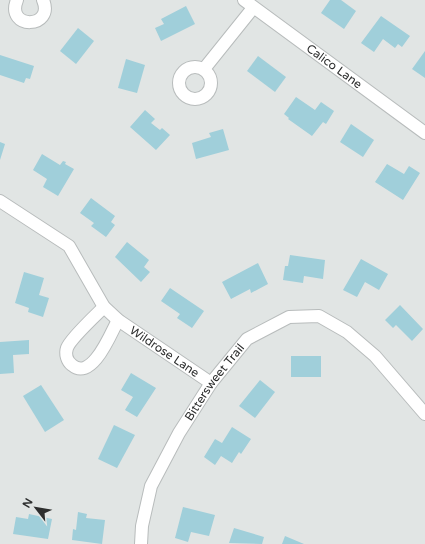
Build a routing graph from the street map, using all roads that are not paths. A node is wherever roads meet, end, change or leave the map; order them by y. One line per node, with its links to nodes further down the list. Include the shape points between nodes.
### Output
1 (17, 0): 2 (street, via 17,16 29,23 42,17 45,8)
2 (43, 0)
3 (248, 4): 4 (street); 5 (street, Calico Lane)
4 (204, 69)
5 (425, 133)
6 (0, 201): 7 (street, Wildrose Lane, via 69,246)
7 (104, 307): 8 (street, Wildrose Lane); 8 (street, Wildrose Lane, via 69,344 67,354 70,364 80,368 94,363)
8 (118, 320): 9 (street, Wildrose Lane)
9 (211, 383): 10 (street, Bittersweet Trail, via 247,339 289,317 319,316 347,332 375,356); 11 (street, Bittersweet Trail, via 179,433 151,486 142,526)
10 (425, 414)
11 (141, 544)

